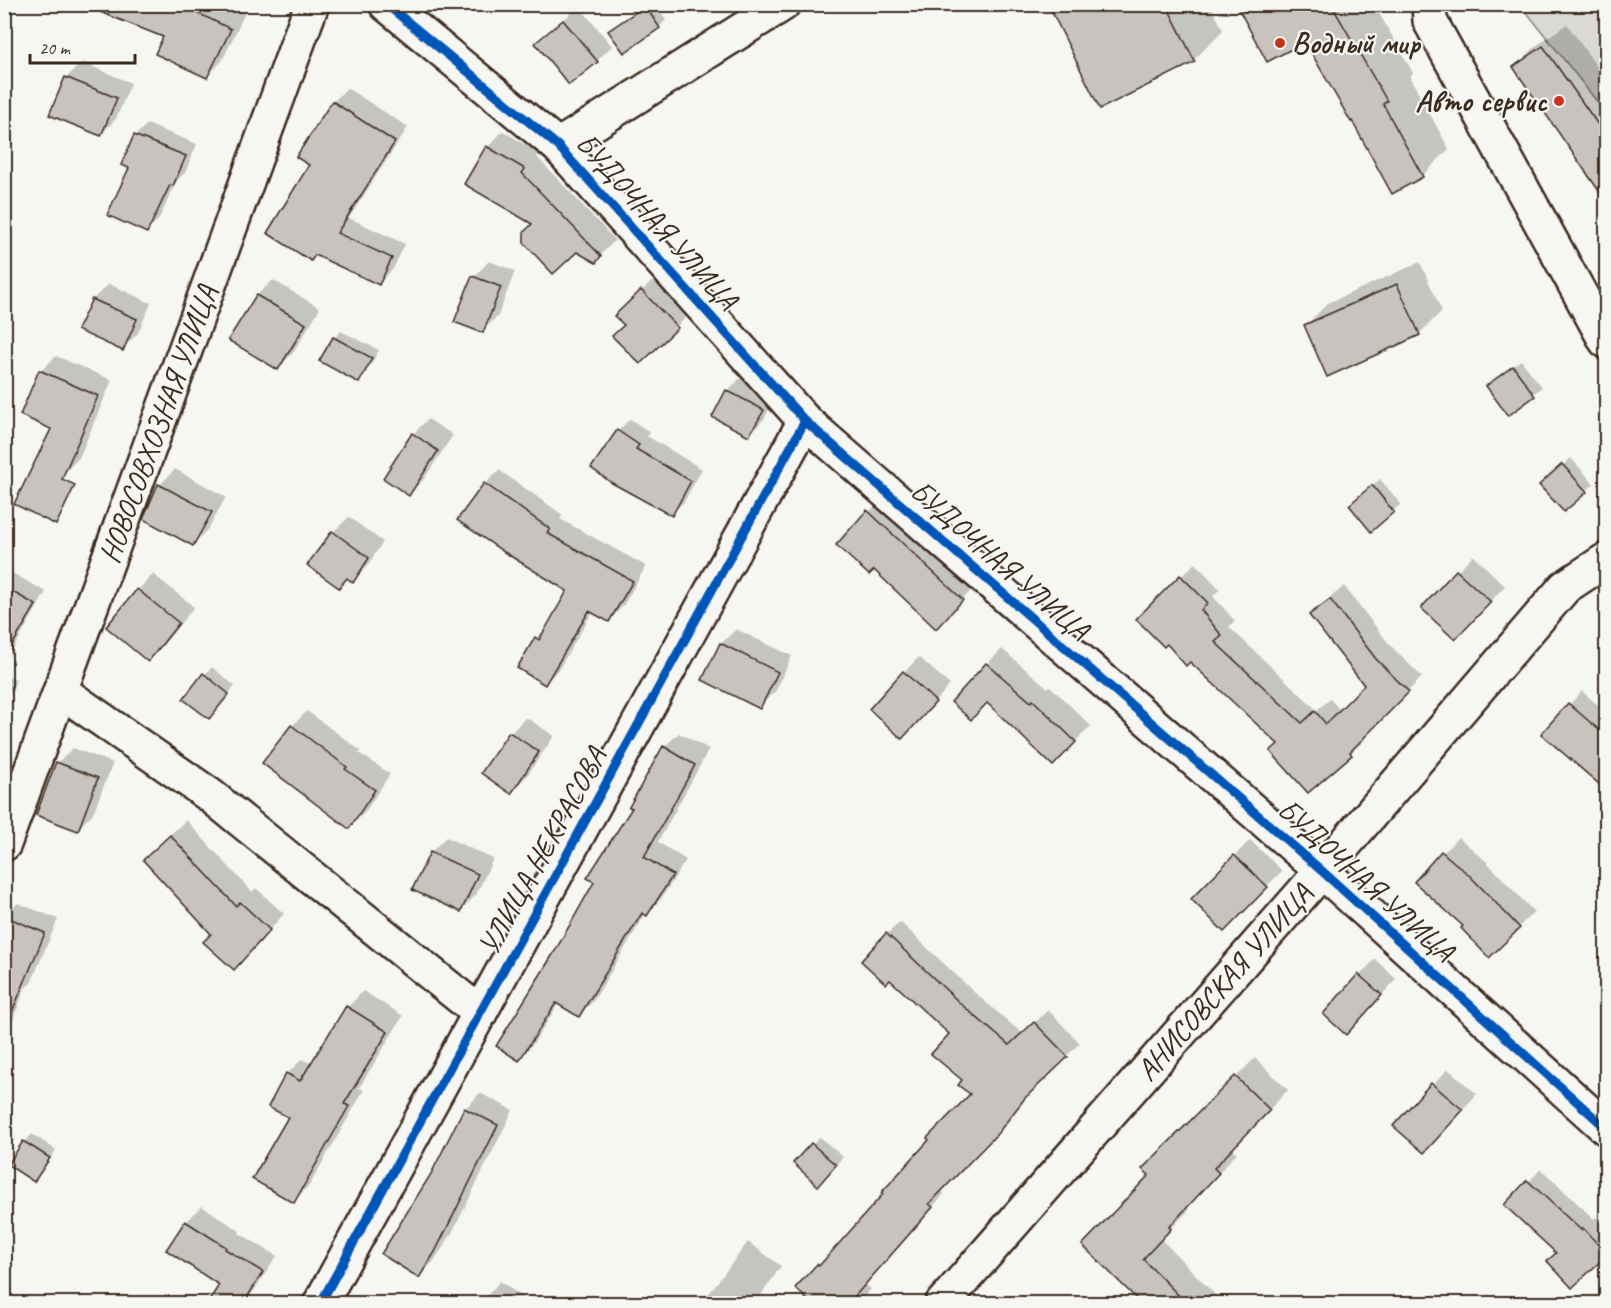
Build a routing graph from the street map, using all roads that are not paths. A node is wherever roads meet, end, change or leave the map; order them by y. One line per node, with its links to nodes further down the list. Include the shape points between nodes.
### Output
1 (312, 4): 9 (street, НОВОСОВХОЗНАЯ УЛИЦА)
2 (386, 4): 5 (street, БУДОЧНАЯ УЛИЦА)
3 (783, 4): 5 (street)
4 (1428, 4): 6 (street, via 1430,21)
5 (558, 146): 7 (street, БУДОЧНАЯ УЛИЦА)
6 (1606, 341)
7 (805, 421): 11 (street, БУДОЧНАЯ УЛИЦА); 12 (street, УЛИЦА НЕКРАСОВА)
8 (1606, 560): 11 (street, АНИСОВСКАЯ УЛИЦА, via 1565,587)
9 (61, 691): 10 (street, НОВОСОВХОЗНАЯ УЛИЦА); 12 (street, via 211,796)
10 (4, 844)
11 (1322, 872): 13 (street, БУДОЧНАЯ УЛИЦА); 15 (street, АНИСОВСКАЯ УЛИЦА)
12 (480, 1013): 14 (street, УЛИЦА НЕКРАСОВА)
13 (1606, 1128)
14 (320, 1304)
15 (942, 1304)

